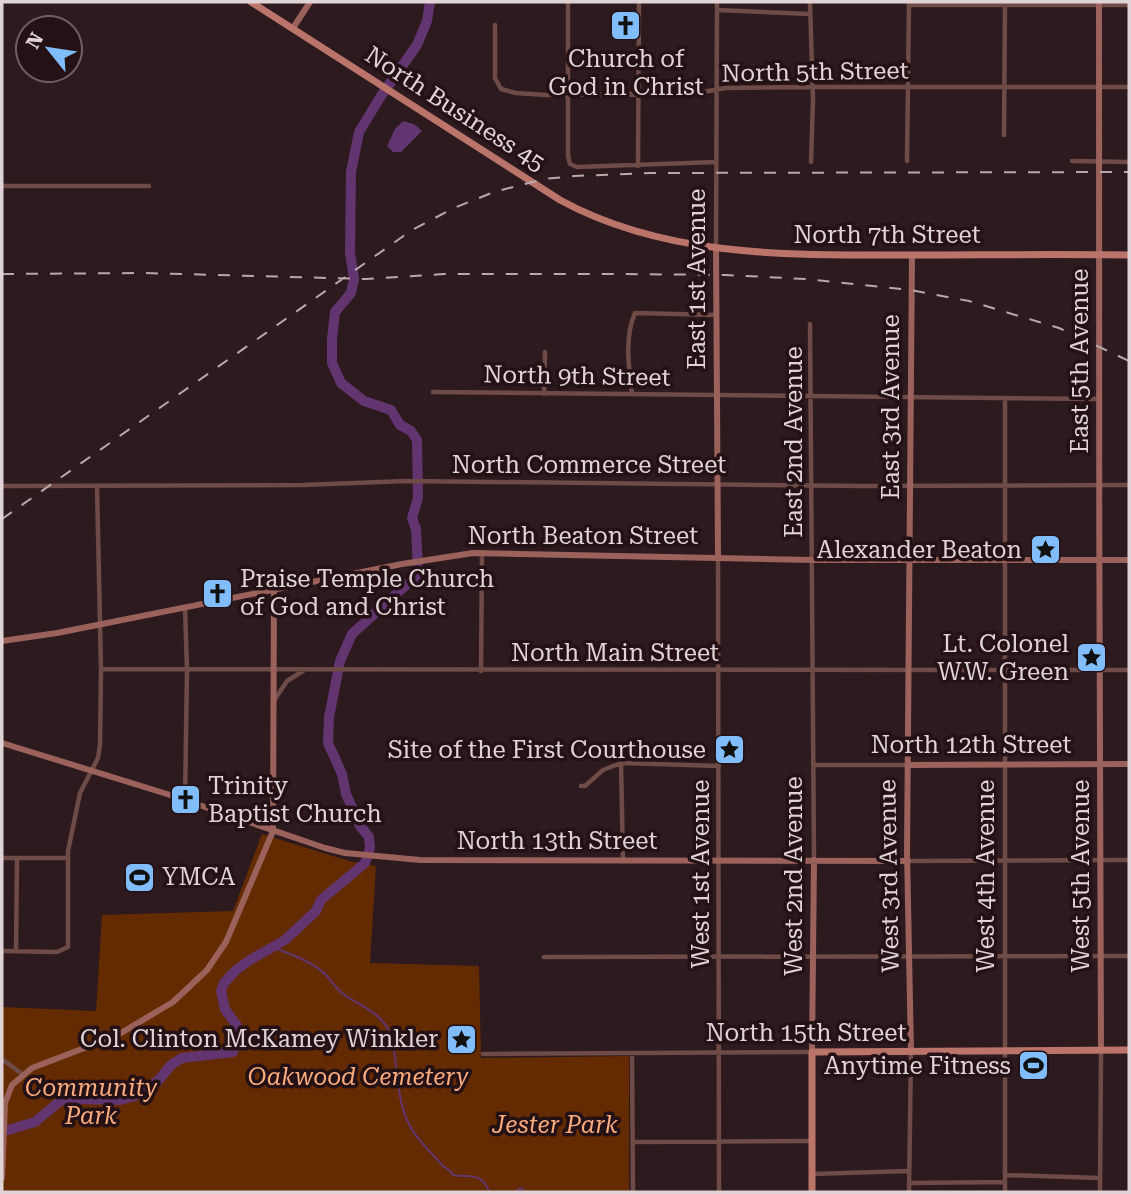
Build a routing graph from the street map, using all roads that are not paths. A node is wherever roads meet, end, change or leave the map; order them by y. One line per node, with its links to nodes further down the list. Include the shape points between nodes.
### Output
1 (251, 2): 14 (main road, North Business 45)
2 (310, 2): 14 (street)
3 (568, 2): 22 (street)
4 (639, 2): 21 (street)
5 (717, 2): 11 (street, East 1st Avenue)
6 (810, 2): 12 (street)
7 (909, 4): 8 (street); 18 (street)
8 (1005, 4): 9 (street); 19 (street)
9 (1099, 4): 10 (street); 16 (street, East 5th Avenue)
10 (1129, 5)
11 (717, 10): 12 (street); 20 (street, East 1st Avenue)
12 (810, 14): 15 (street)
13 (495, 25): 22 (street, North 5th Street, via 495,78 501,89)
14 (293, 28): 33 (main road, North Business 45, via 571,205)
15 (813, 87): 18 (street, North 5th Street); 20 (street, North 5th Street); 27 (street)
16 (1100, 87): 17 (street, North 5th Street); 19 (street, North 5th Street); 29 (street, East 5th Avenue)
17 (1129, 87)
18 (907, 88): 19 (street, North 5th Street); 24 (street)
19 (1006, 88): 23 (street)
20 (716, 90): 21 (street, North 5th Street); 26 (street, East 1st Avenue)
21 (639, 93): 22 (street, North 5th Street); 30 (street)
22 (567, 94): 30 (street, via 570,164)
23 (1003, 135)
24 (907, 161)
25 (1072, 161): 29 (street)
26 (716, 162): 30 (street); 34 (street, East 1st Avenue)
27 (811, 162)
28 (1129, 162): 29 (street)
29 (1100, 163): 35 (street, East 5th Avenue)
30 (638, 166)
31 (2, 186): 32 (street)
32 (149, 186)
33 (645, 234): 34 (main road, North 7th Street)
34 (716, 247): 36 (main road, North 7th Street, via 812,255); 38 (street, East 1st Avenue)
35 (1100, 254): 36 (main road, North 7th Street); 37 (main road, North 7th Street); 48 (street, East 5th Avenue)
36 (912, 255): 46 (street, East 3rd Avenue)
37 (1129, 255)
38 (716, 314): 43 (street, via 635,313 628,358); 44 (street, East 1st Avenue)
39 (810, 324): 45 (street, East 2nd Avenue)
40 (545, 352): 42 (street)
41 (433, 392): 42 (street, North 9th Street)
42 (544, 394): 43 (street, North 9th Street)
43 (632, 394): 44 (street, North 9th Street)
44 (717, 395): 45 (street, North 9th Street); 49 (street, East 1st Avenue)
45 (813, 396): 46 (street, North 9th Street); 51 (street, East 2nd Avenue)
46 (909, 397): 47 (street, North 9th Street); 52 (street, East 3rd Avenue)
47 (1005, 398): 48 (street, North 9th Street); 56 (street, West 4th Avenue)
48 (1098, 399): 50 (street, East 5th Avenue)
49 (718, 483): 51 (street, North Commerce Street); 55 (street, North Commerce Street, via 406,481); 58 (street, East 1st Avenue)
50 (1099, 484): 53 (street, North Commerce Street); 56 (street, North Commerce Street); 61 (street, East 5th Avenue)
51 (813, 485): 52 (street, North Commerce Street); 60 (street, East 2nd Avenue)
52 (909, 485): 56 (street, North Commerce Street); 59 (street, East 3rd Avenue)
53 (1129, 485)
54 (2, 486): 55 (street, North Commerce Street)
55 (97, 486): 66 (street)
56 (1004, 486): 63 (street, West 4th Avenue)
57 (482, 553): 58 (street, North Beaton Street); 64 (street, North Beaton Street); 78 (street)
58 (718, 556): 60 (street, North Beaton Street); 75 (street, West 1st Avenue)
59 (908, 559): 60 (street, North Beaton Street); 63 (street, North Beaton Street); 70 (street, West 3rd Avenue)
60 (813, 560): 69 (street, West 2nd Avenue)
61 (1100, 560): 62 (street, North Beaton Street); 63 (street, North Beaton Street); 71 (street, West 5th Avenue)
62 (1129, 560)
63 (1003, 561): 76 (street, West 4th Avenue)
64 (274, 589): 65 (street, North Beaton Street); 73 (street)
65 (185, 607): 66 (street, North Beaton Street); 72 (street)
66 (100, 625): 67 (street, North Beaton Street); 68 (street)
67 (2, 641)
68 (101, 669): 72 (street, North Main Street); 88 (street, via 100,745)
69 (814, 669): 70 (street, North Main Street); 75 (street, North Main Street); 86 (street, West 2nd Avenue)
70 (908, 669): 76 (street, North Main Street); 87 (street, West 3rd Avenue)
71 (1101, 669): 76 (street, North Main Street); 77 (street, North Main Street); 83 (street, West 5th Avenue)
72 (187, 670): 73 (street, North Main Street); 90 (street)
73 (274, 670): 74 (street, North Main Street); 79 (street)
74 (304, 670): 78 (street, North Main Street); 79 (street, via 287,681)
75 (718, 670): 78 (street, North Main Street); 85 (street, West 1st Avenue)
76 (1004, 670): 82 (street, West 4th Avenue)
77 (1129, 670)
78 (481, 671)
79 (273, 702): 91 (street)
80 (2, 743): 88 (street, North 13th Street)
81 (621, 763): 85 (street); 89 (street); 96 (street)
82 (1004, 764): 83 (street, North 12th Street); 87 (street, North 12th Street); 95 (street, West 4th Avenue)
83 (1100, 764): 84 (street, North 12th Street); 99 (street, West 5th Avenue)
84 (1129, 764)
85 (719, 765): 97 (street, West 1st Avenue)
86 (814, 765): 87 (street, North 12th Street); 98 (street, West 2nd Avenue)
87 (908, 765): 101 (street, West 3rd Avenue)
88 (91, 770): 90 (street, North 13th Street); 94 (street, via 80,793)
89 (581, 786)
90 (185, 800): 91 (street, North 13th Street)
91 (274, 831): 96 (street, North 13th Street, via 345,853 385,858); 120 (street, via 226,942 198,981 173,1002 116,1036)
92 (2, 858): 93 (street)
93 (17, 858): 94 (street); 103 (street)
94 (68, 858): 103 (street, via 66,949)
95 (1004, 859): 99 (street, North 13th Street); 101 (street, North 13th Street); 106 (street, West 4th Avenue)
96 (622, 860): 97 (street, North 13th Street)
97 (719, 860): 98 (street, North 13th Street); 110 (street, West 1st Avenue)
98 (814, 860): 101 (street, North 13th Street); 104 (street, West 2nd Avenue)
99 (1100, 860): 100 (street, North 13th Street); 107 (street, West 5th Avenue)
100 (1129, 860)
101 (908, 861): 105 (street, West 3rd Avenue)
102 (2, 951): 103 (street)
103 (16, 951)
104 (813, 956): 105 (street); 110 (street); 114 (street, West 2nd Avenue)
105 (909, 956): 106 (street); 115 (street, West 3rd Avenue)
106 (1004, 956): 107 (street); 113 (street, West 4th Avenue)
107 (1100, 956): 108 (street); 111 (street, West 5th Avenue)
108 (1129, 956)
109 (544, 957): 110 (street)
110 (719, 957): 117 (street, West 1st Avenue)
111 (1101, 1050): 112 (main road, North 15th Street); 113 (main road, North 15th Street); 128 (street, West 5th Avenue)
112 (1129, 1050)
113 (1004, 1051): 115 (main road, North 15th Street); 126 (street, West 4th Avenue)
114 (812, 1052): 115 (main road, North 15th Street); 117 (street, North 15th Street); 121 (main road, West 2nd Avenue)
115 (911, 1052): 124 (street, West 3rd Avenue)
116 (632, 1053): 117 (street, North 15th Street); 118 (street, North 15th Street); 122 (street)
117 (719, 1053): 123 (street, West 1st Avenue)
118 (483, 1054)
119 (2, 1059): 120 (street)
120 (22, 1074): 127 (street, via 5,1102)
121 (812, 1141): 123 (street); 125 (main road, West 2nd Avenue)
122 (633, 1142): 123 (street); 131 (street)
123 (719, 1142): 132 (street, West 1st Avenue)
124 (909, 1171): 125 (street); 130 (street, West 3rd Avenue)
125 (812, 1174): 133 (main road, West 2nd Avenue)
126 (1004, 1175): 128 (street); 129 (street, West 4th Avenue)
127 (2, 1178)
128 (1100, 1178): 136 (street, West 5th Avenue)
129 (1005, 1182): 130 (street); 135 (street, West 4th Avenue)
130 (909, 1183): 134 (street, West 3rd Avenue)
131 (633, 1192)
132 (719, 1192)
133 (812, 1192)
134 (909, 1192)
135 (1005, 1192)
136 (1100, 1192)

